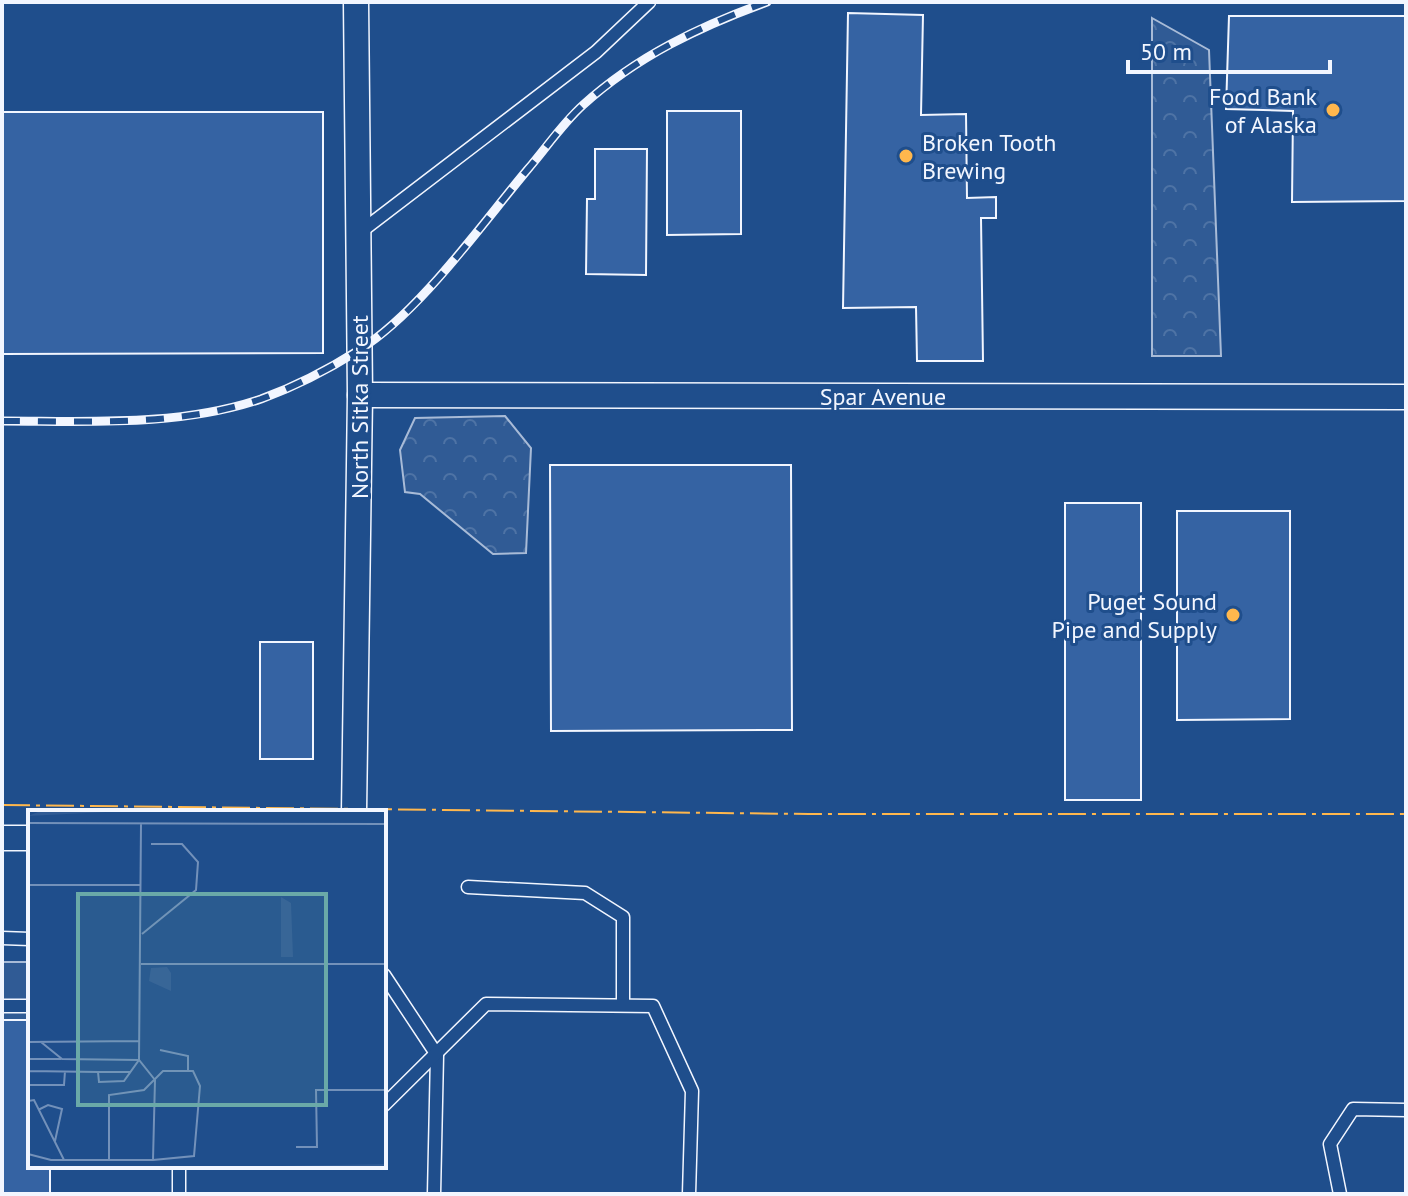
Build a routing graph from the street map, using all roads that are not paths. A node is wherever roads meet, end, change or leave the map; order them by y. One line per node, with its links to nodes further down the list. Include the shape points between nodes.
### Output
1 (356, 2): 3 (street, North Sitka Street)
2 (649, 2): 3 (lane, via 596,52)
3 (359, 233): 4 (street, North Sitka Street)
4 (360, 395): 5 (street, Spar Avenue); 6 (street, North Sitka Street)
5 (1406, 397)
6 (354, 810)
7 (2, 838): 8 (street)
8 (28, 838)
9 (468, 887): 13 (lane, via 585,893 623,917)
10 (2, 938): 11 (lane)
11 (28, 939)
12 (386, 978): 16 (lane)
13 (623, 1005): 16 (lane, via 486,1004); 22 (lane, via 653,1006 692,1091)
14 (2, 1006): 15 (lane)
15 (28, 1006)
16 (437, 1055): 17 (lane); 21 (lane)
17 (386, 1103)
18 (1406, 1110): 23 (lane, via 1353,1109 1330,1144)
19 (179, 1168): 20 (lane)
20 (179, 1194)
21 (434, 1194)
22 (689, 1194)
23 (1340, 1194)

